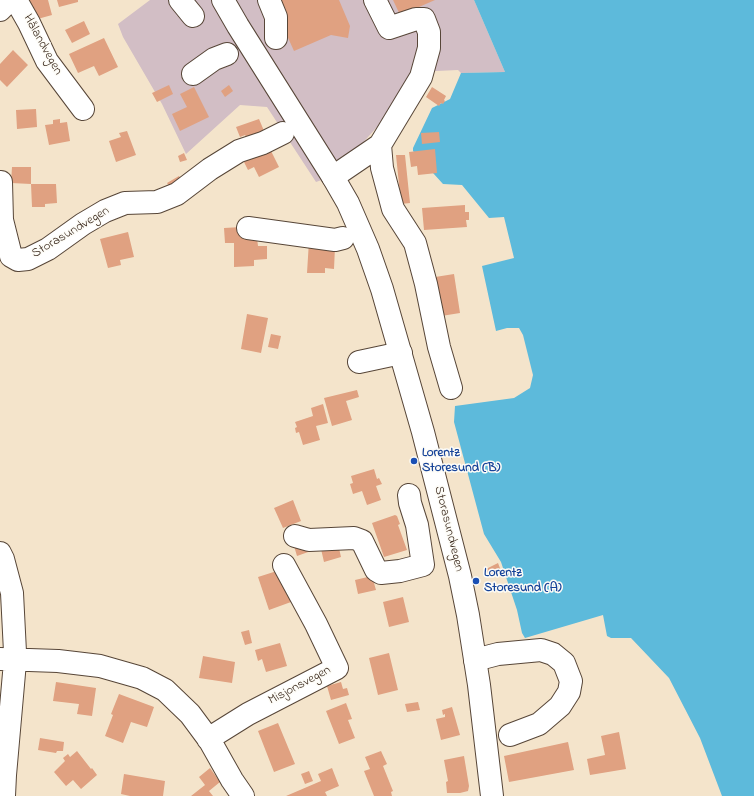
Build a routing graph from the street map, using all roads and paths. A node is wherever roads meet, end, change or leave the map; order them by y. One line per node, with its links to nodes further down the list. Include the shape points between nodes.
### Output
1 (10, 0): 6 (main road)
2 (16, 0): 10 (main road, Hålandvegen, via 48,61)
3 (223, 0): 13 (main road, Storasundvegen)
4 (269, 0): 7 (main road, via 276,17)
5 (375, 0): 12 (main road, via 388,28 424,19 429,32 429,48 421,77)
6 (0, 10)
7 (276, 38)
8 (227, 54): 9 (main road, via 214,59)
9 (193, 74)
10 (83, 109)
11 (283, 133): 14 (main road, Storasundvegen, via 239,151 177,194 157,202 125,203 105,211 48,249 28,259 18,260 11,256 2,220)
12 (380, 145): 13 (main road); 19 (main road, via 382,168 394,209 414,244 426,284 439,347)
13 (333, 176): 17 (main road, Storasundvegen, via 368,249)
14 (1, 182)
15 (248, 228): 16 (main road, via 335,240)
16 (343, 238)
17 (401, 353): 18 (main road); 25 (main road, Storasundvegen, via 460,576)
18 (359, 362)
19 (451, 388)
20 (409, 496): 21 (main road, via 417,525 423,565 381,573 376,570 362,541 354,538 309,540)
21 (295, 536)
22 (0, 553): 24 (main road, via 4,559 12,593 15,652)
23 (284, 565): 27 (main road, Misjonsvegen, via 336,668 248,714)
24 (6, 659): 27 (main road, via 100,666 142,678 165,690 190,714); 28 (main road, via 15,662)
25 (475, 660): 26 (main road, via 498,654 541,650 553,654 564,663 571,681 569,692 560,706 539,724); 30 (main road, Storasundvegen)
26 (510, 735)
27 (208, 739): 29 (main road)
28 (4, 796)
29 (243, 796)
30 (492, 796)

